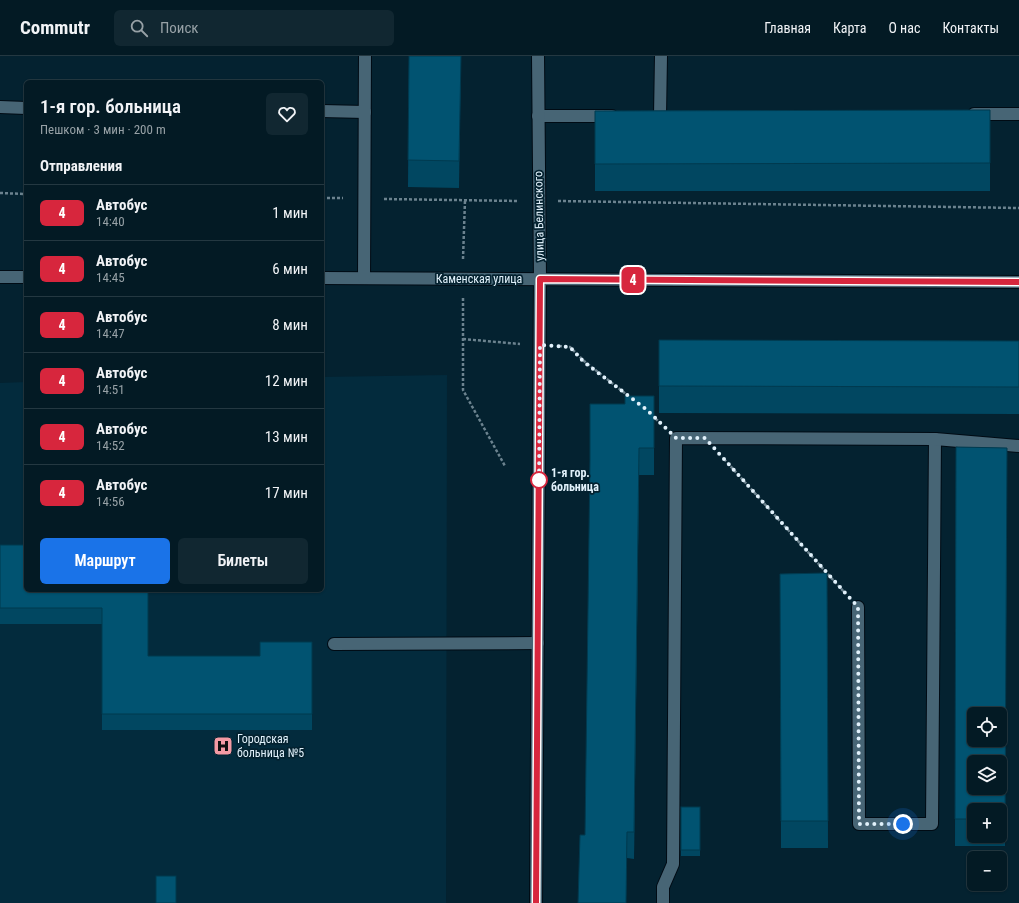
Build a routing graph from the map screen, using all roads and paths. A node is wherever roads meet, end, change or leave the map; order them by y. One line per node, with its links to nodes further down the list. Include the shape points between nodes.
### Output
1 (365, 56): 7 (street)
2 (538, 56): 10 (street, улица Белинского)
3 (661, 56): 12 (street, via 664,116)
4 (0, 107): 5 (street)
5 (24, 108)
6 (324, 111): 7 (street)
7 (365, 112): 16 (street)
8 (963, 114): 9 (street)
9 (1019, 114)
10 (538, 116): 11 (street); 18 (street, улица Белинского)
11 (622, 116)
12 (645, 116)
13 (0, 193): 14 (path)
14 (24, 194)
15 (324, 198): 16 (path)
16 (364, 198): 17 (path); 23 (street)
17 (465, 200): 18 (path); 24 (path)
18 (539, 201): 19 (path); 25 (street, улица Белинского)
19 (1019, 208)
20 (0, 277): 21 (street)
21 (24, 277)
22 (324, 278): 23 (street, Каменская улица)
23 (364, 278): 24 (street, Каменская улица)
24 (463, 278): 25 (street, Каменская улица); 27 (path)
25 (540, 279): 26 (street, Каменская улица); 28 (street, улица Белинского)
26 (1019, 282)
27 (463, 339): 28 (path); 35 (path, via 463,390)
28 (540, 345): 29 (path, via 570,347 584,362); 37 (street, улица Белинского)
29 (634, 400)
30 (647, 410): 31 (path)
31 (676, 438): 32 (street); 40 (street, via 673,864 663,886)
32 (705, 438): 33 (street); 36 (path)
33 (935, 439): 34 (street); 36 (street, via 932,824 859,824)
34 (1019, 446)
35 (505, 466)
36 (858, 607)
37 (538, 643): 38 (street); 39 (street, улица Белинского)
38 (334, 644)
39 (536, 903)
40 (663, 903)

